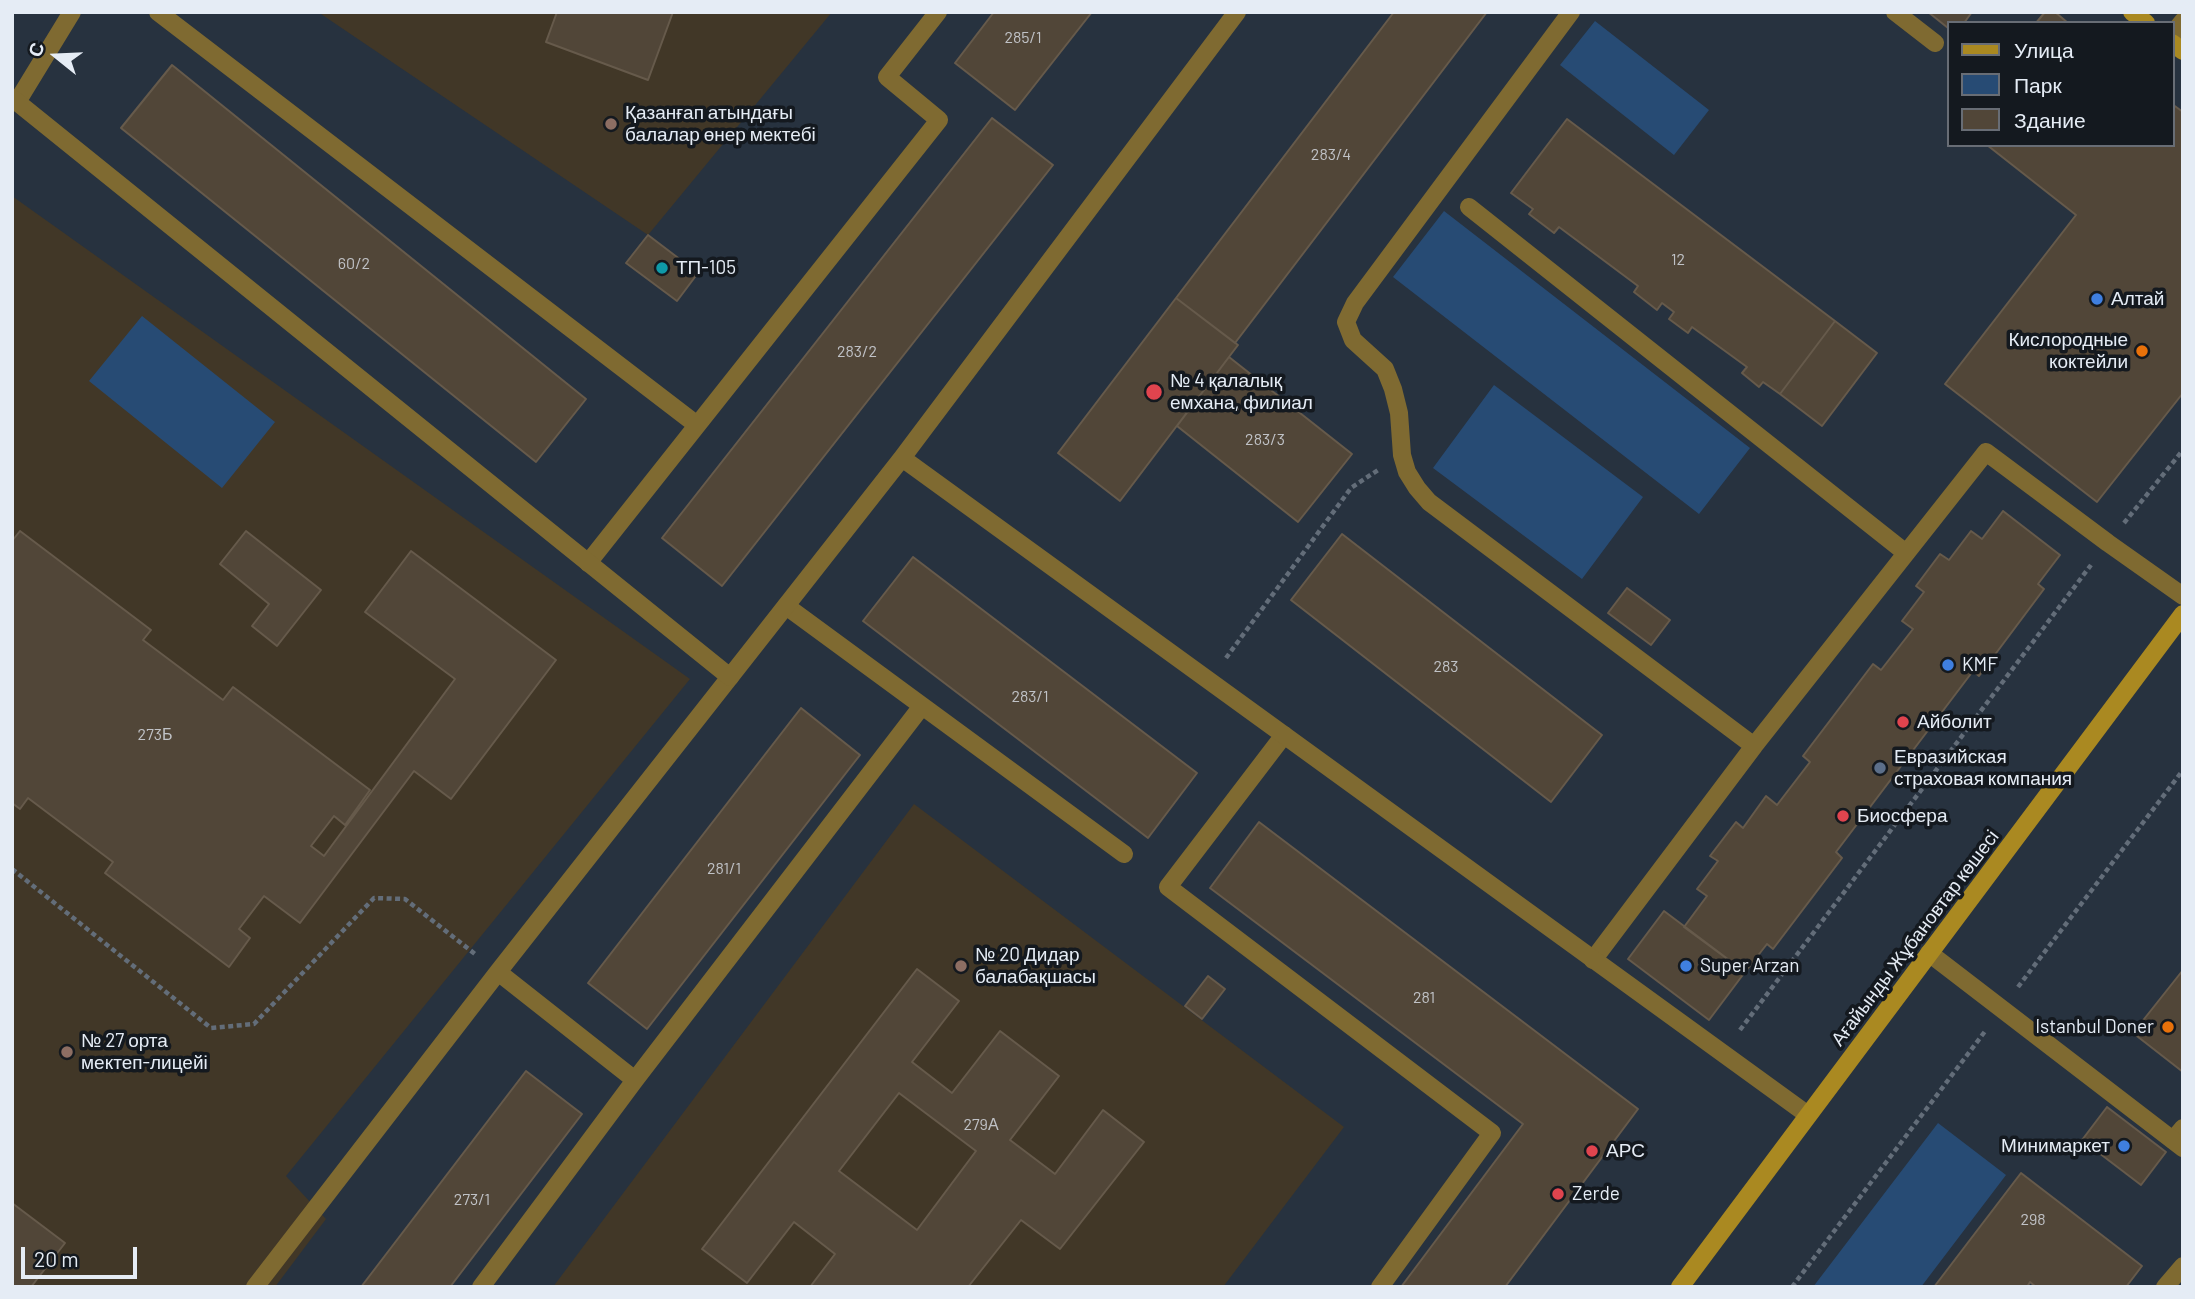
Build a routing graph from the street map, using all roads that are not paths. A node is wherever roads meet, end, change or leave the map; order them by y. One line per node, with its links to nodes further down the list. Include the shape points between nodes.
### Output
1 (72, 12): 8 (street)
2 (158, 12): 10 (street)
3 (938, 12): 10 (street, via 887,77 939,120)
4 (1237, 12): 11 (street)
5 (1571, 12): 20 (street, via 1355,303 1346,322 1353,340 1385,369 1399,413 1407,472 1429,502)
6 (1895, 12): 7 (street)
7 (1935, 43)
8 (15, 100): 13 (street)
9 (1469, 207): 12 (street)
10 (697, 425): 13 (street)
11 (902, 458): 15 (street); 19 (street)
12 (1906, 553): 14 (street, via 1986,452); 20 (street)
13 (588, 562): 17 (street)
14 (2183, 596)
15 (786, 606): 17 (street); 18 (street)
16 (2183, 614): 22 (street, Ағайынды Жұбановтар көшесі)
17 (730, 677): 24 (street)
18 (922, 706): 21 (street); 25 (street)
19 (1284, 736): 23 (street); 31 (street, via 1168,887 1492,1133)
20 (1754, 746): 23 (street)
21 (1124, 854)
22 (1930, 953): 26 (street, Ағайынды Жұбановтар көшесі); 27 (street)
23 (1593, 960): 26 (street)
24 (498, 972): 25 (street); 29 (street)
25 (635, 1080): 30 (street)
26 (1808, 1115): 32 (street, Ағайынды Жұбановтар көшесі)
27 (2179, 1139)
28 (2183, 1266): 33 (street)
29 (255, 1287)
30 (481, 1287)
31 (1380, 1287)
32 (1679, 1287)
33 (2165, 1287)

